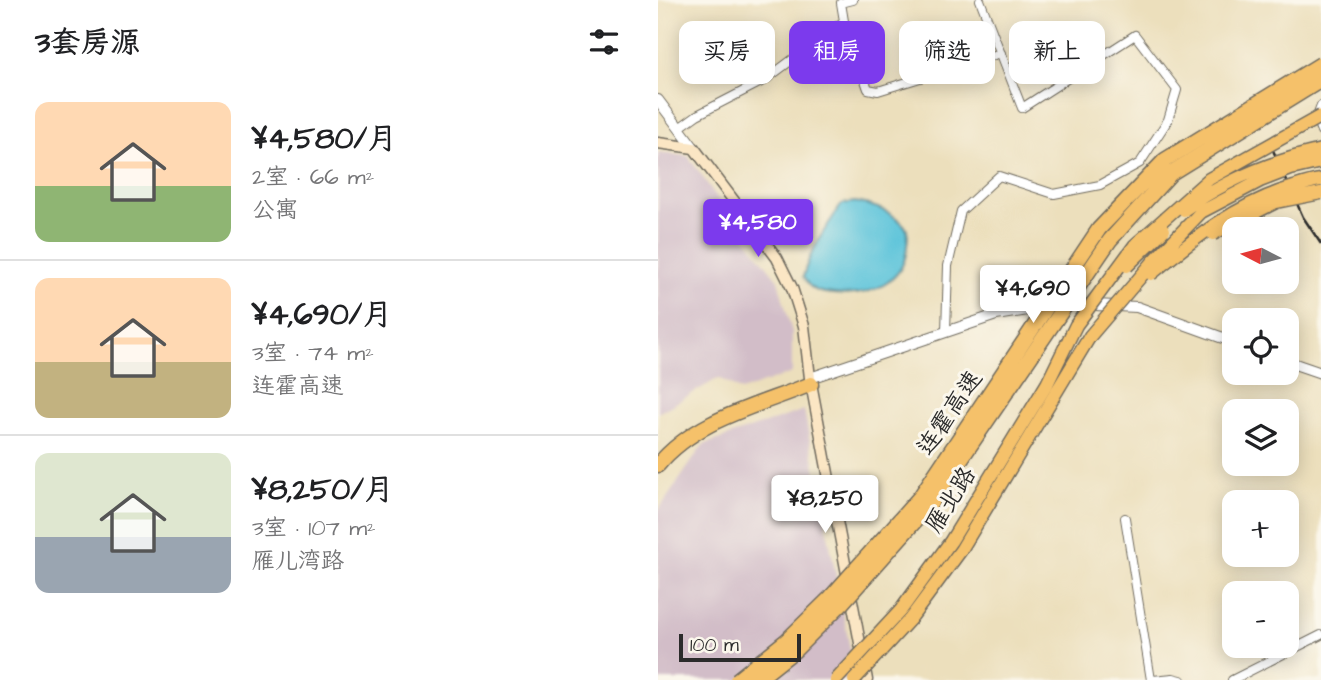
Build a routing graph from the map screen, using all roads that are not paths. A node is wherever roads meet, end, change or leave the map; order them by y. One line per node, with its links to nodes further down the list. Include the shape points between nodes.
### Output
1 (853, 0): 3 (street, via 841,3)
2 (980, 0): 4 (street)
3 (844, 21)
4 (1001, 53): 8 (street, via 878,91); 22 (street, via 1022,108 1135,35 1177,90 1168,120 1140,163 1100,185 1054,194 999,176 961,211 948,266)
5 (789, 62): 12 (street)
6 (1321, 64): 31 (highway, 连霍高速, bridge, via 1165,160 1099,229 920,497 831,597)
7 (1321, 79): 32 (highway, 连霍高速, bridge, via 1171,173 1110,240 931,503 842,603)
8 (866, 84)
9 (658, 100): 12 (street)
10 (1321, 106): 13 (street, via 1316,119)
11 (1321, 116): 20 (highway, bridge, via 1209,179 1135,245)
12 (680, 128): 15 (street)
13 (1321, 131)
14 (658, 142): 15 (main road)
15 (694, 148): 26 (main road, via 777,258 792,288 804,326)
16 (1321, 150): 20 (highway, bridge, via 1258,170 1186,208)
17 (1321, 162): 21 (highway, bridge, via 1260,181 1202,212)
18 (1321, 180): 21 (highway, bridge, via 1274,192 1236,210)
19 (1321, 193): 21 (highway, bridge, via 1276,202 1240,219)
20 (1100, 292): 33 (highway, 雁北路, bridge, via 1076,325 1047,384 951,541 901,610)
21 (1128, 292): 34 (highway, 雁北路, bridge, via 1090,337 961,550 910,619)
22 (946, 331): 23 (street, via 996,315 1074,303 1137,307); 26 (street, via 835,368)
23 (1222, 338)
24 (1299, 365): 25 (street)
25 (1321, 373)
26 (810, 381): 27 (highway, via 717,413); 28 (highway, via 702,428); 35 (main road)
27 (658, 451)
28 (658, 465)
29 (1125, 518): 36 (street)
30 (1321, 635): 38 (street)
31 (737, 680)
32 (757, 680)
33 (836, 680)
34 (854, 680)
35 (867, 680)
36 (1152, 680): 37 (street)
37 (1181, 680)
38 (1232, 680)

